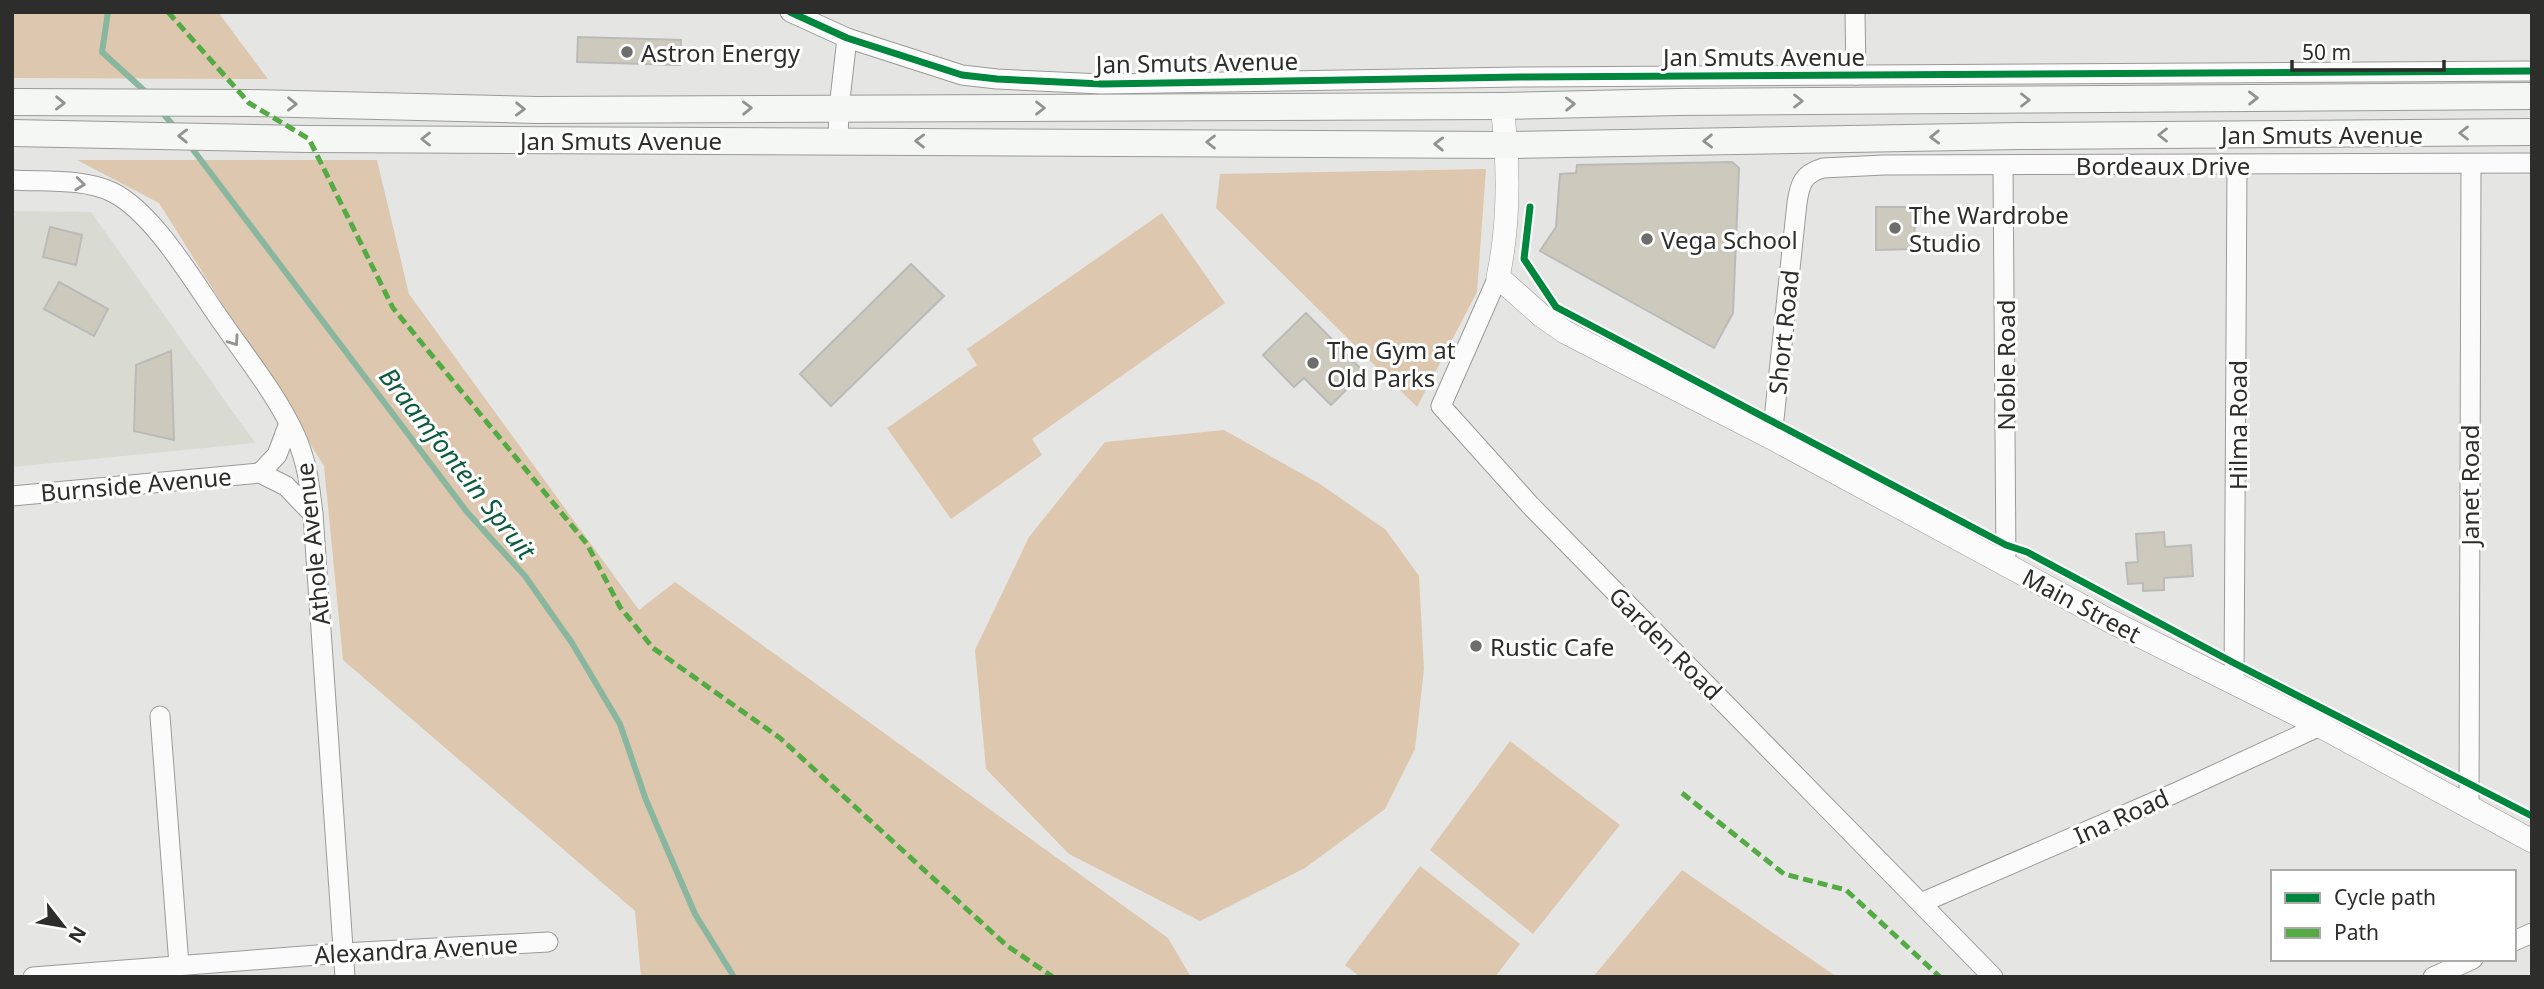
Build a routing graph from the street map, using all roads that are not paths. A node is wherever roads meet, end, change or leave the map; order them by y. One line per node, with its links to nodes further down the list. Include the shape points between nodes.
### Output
1 (790, 12): 3 (street, Jan Smuts Avenue)
2 (1855, 12): 5 (street)
3 (847, 38): 5 (street, Jan Smuts Avenue, via 962,75 1102,84); 9 (street)
4 (2532, 71): 5 (street, Jan Smuts Avenue)
5 (1856, 75)
6 (2532, 96): 8 (main road, Jan Smuts Avenue, one-way to 6)
7 (12, 102): 9 (main road, Jan Smuts Avenue, one-way to 9, via 537,110)
8 (1502, 106): 9 (main road, Jan Smuts Avenue, one-way to 8); 13 (street)
9 (839, 108): 12 (street)
10 (2532, 132): 13 (main road, Jan Smuts Avenue, one-way to 13)
11 (12, 133): 12 (main road, Jan Smuts Avenue, one-way to 11)
12 (838, 142): 13 (main road, Jan Smuts Avenue, one-way to 12)
13 (1507, 145): 20 (street, via 1505,231)
14 (2532, 163): 15 (street, Bordeaux Drive)
15 (2471, 164): 17 (street, Bordeaux Drive); 30 (street, Janet Road)
16 (2003, 166): 17 (street, Bordeaux Drive); 19 (street, Bordeaux Drive, via 1823,168); 26 (street, Noble Road)
17 (2237, 166): 27 (street, Hilma Road)
18 (12, 180): 21 (street, Athole Avenue, one-way to 21, via 98,186 138,211 160,235)
19 (1800, 183): 22 (street, Short Road)
20 (1498, 277): 22 (street, Main Street, via 1565,332); 32 (street, Garden Road, via 1441,406 1530,505)
21 (289, 423): 23 (street, Burnside Avenue, via 276,454); 25 (street, Athole Avenue, via 305,463)
22 (1772, 438): 26 (street, Main Street)
23 (260, 473): 24 (street, Burnside Avenue); 25 (street, Burnside Avenue, via 286,486)
24 (12, 496)
25 (313, 514): 36 (street, Athole Avenue)
26 (2006, 564): 27 (street, Main Street)
27 (2234, 684): 29 (street, Main Street)
28 (160, 716): 38 (street)
29 (2320, 726): 30 (street, Main Street); 32 (street, Ina Road)
30 (2469, 807): 31 (street, Main Street)
31 (2532, 841)
32 (1921, 903): 41 (street, Garden Road)
33 (2532, 933): 34 (street)
34 (2516, 940)
35 (548, 942): 36 (street, Alexandra Avenue)
36 (343, 953): 38 (street, Alexandra Avenue); 40 (street, Athole Avenue)
37 (2469, 961): 42 (street)
38 (179, 965): 39 (street, Alexandra Avenue)
39 (33, 977)
40 (345, 977)
41 (1993, 977)
42 (2433, 977)

